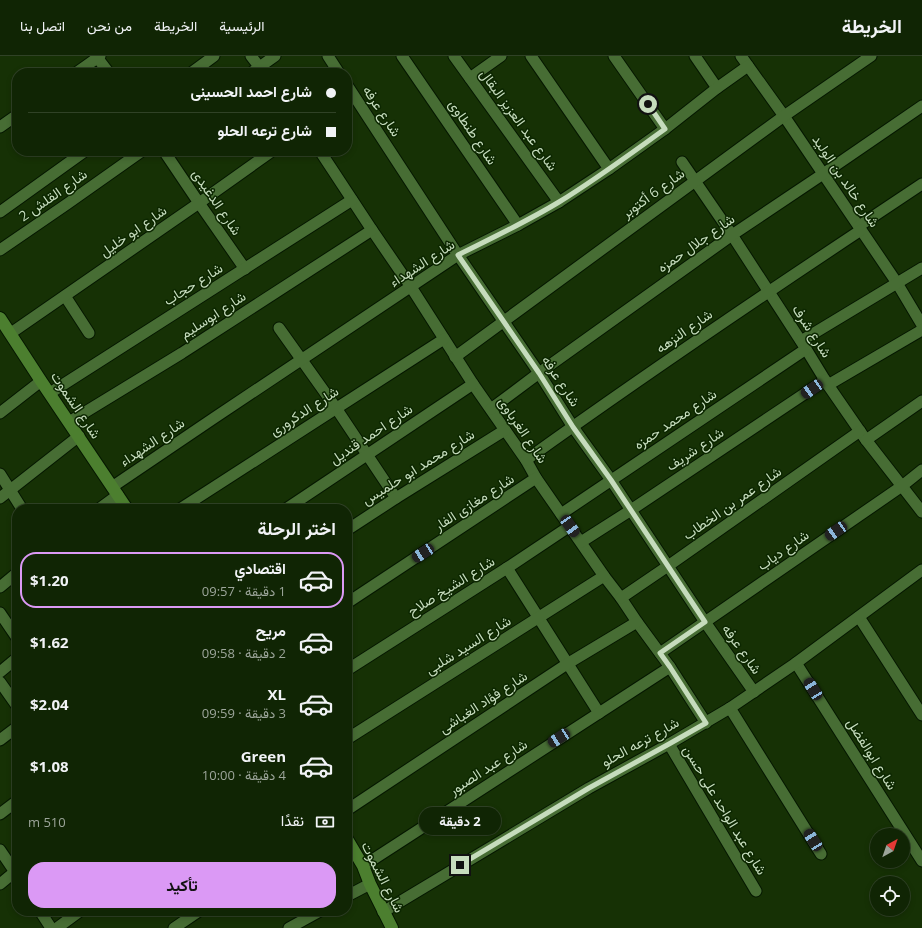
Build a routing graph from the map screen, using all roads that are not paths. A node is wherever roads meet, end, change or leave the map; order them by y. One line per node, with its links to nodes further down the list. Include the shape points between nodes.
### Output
1 (214, 56): 16 (street)
2 (251, 56): 17 (street)
3 (275, 56): 18 (street)
4 (328, 56): 19 (street)
5 (402, 56): 42 (street, شارع طنطاوى)
6 (454, 56): 20 (street, شارع عبد العزيز البقال)
7 (501, 56): 20 (street)
8 (531, 56): 34 (street)
9 (614, 56): 27 (street)
10 (695, 56): 21 (street)
11 (871, 56): 24 (street, شارع 6 أكتوبر)
12 (98, 57): 14 (street); 15 (street)
13 (745, 59): 21 (street, شارع الشهداء); 24 (street, شارع خالد بن الوليد)
14 (83, 68)
15 (106, 68)
16 (198, 68)
17 (257, 68)
18 (261, 68)
19 (336, 68)
20 (470, 78): 39 (street, شارع عبد العزيز البقال)
21 (717, 88): 27 (street, شارع الشهداء)
22 (352, 93): 47 (street, شارع عرفه)
23 (922, 106): 35 (street, شارع جلال حمزه)
24 (784, 116): 35 (street, شارع خالد بن الوليد); 36 (street, شارع 6 أكتوبر)
25 (12, 119): 26 (street)
26 (0, 128)
27 (665, 129): 34 (street, شارع الشهداء)
28 (78, 156): 41 (street)
29 (135, 156): 46 (street, شارع القلش 2)
30 (167, 156): 40 (street, شارع الدغيدى)
31 (265, 156): 40 (street, شارع ابو خليل)
32 (323, 156): 38 (street, شارع الغرباوى)
33 (682, 162): 36 (street, شارع شرف)
34 (609, 169): 39 (street, شارع الشهداء)
35 (823, 174): 43 (street, شارع خالد بن الوليد); 45 (street, شارع جلال حمزه)
36 (695, 181): 45 (street, شارع شرف); 55 (street, شارع 6 أكتوبر)
37 (922, 184): 43 (street, شارع النزهه)
38 (352, 200): 44 (street, شارع الغرباوى); 49 (street, شارع حجاب)
39 (558, 202): 42 (street, شارع الشهداء)
40 (199, 203): 49 (street, شارع الدغيدى); 53 (street, شارع ابو خليل)
41 (0, 212)
42 (518, 225): 47 (street, شارع الشهداء)
43 (860, 228): 50 (street, شارع خالد بن الوليد); 52 (street, شارع النزهه)
44 (372, 230): 51 (street, شارع الغرباوى); 74 (street, شارع ابوسليم, via 182,354)
45 (732, 235): 52 (street, شارع شرف); 65 (street, شارع جلال حمزه)
46 (0, 250)
47 (458, 255): 51 (street, شارع الشهداء); 55 (street, شارع عرفه)
48 (922, 268): 50 (street, شارع محمد حمزه)
49 (245, 269): 69 (street, شارع حجاب)
50 (897, 284): 56 (street, شارع خالد بن الوليد); 62 (street, شارع محمد حمزه)
51 (411, 287): 61 (street, شارع الغرباوى); 64 (street, شارع الشهداء)
52 (768, 292): 62 (street, شارع شرف); 75 (street, شارع النزهه)
53 (65, 296): 59 (street, شارع ابو خليل); 60 (street)
54 (0, 318): 59 (street, شارع الشموت)
55 (503, 322): 63 (street, شارع 6 أكتوبر); 65 (street, شارع عرفه)
56 (922, 325)
57 (279, 328): 64 (street)
58 (922, 330): 67 (street, شارع شريف)
59 (11, 333): 66 (street, شارع الشموت)
60 (89, 333)
61 (444, 339): 63 (street, شارع الغرباوى); 71 (street, شارع الدكرورى)
62 (804, 345): 67 (street, شارع شرف); 84 (street, شارع محمد حمزه)
63 (455, 357): 68 (street, شارع الغرباوى)
64 (302, 360): 71 (street); 87 (street, شارع الشهداء, via 214,418)
65 (539, 373): 72 (street, شارع جلال حمزه); 75 (street, شارع عرفه)
66 (41, 382): 69 (street, شارع الشموت); 73 (street)
67 (826, 382): 78 (street, شارع شرف); 95 (street, شارع شريف)
68 (473, 384): 72 (street, شارع الغرباوى); 79 (street, شارع احمد قنديل)
69 (50, 393): 74 (street, شارع الشموت)
70 (922, 401): 78 (street, شارع عمر بن الخطاب)
71 (336, 408): 79 (street); 93 (street, شارع الدكرورى)
72 (491, 409): 76 (street, شارع الغرباوى)
73 (0, 413)
74 (69, 422): 77 (street, شارع الشموت)
75 (573, 427): 80 (street, شارع النزهه); 84 (street, شارع عرفه)
76 (505, 430): 80 (street, شارع الغرباوى); 89 (street, شارع محمد ابو حلميس)
77 (79, 436): 86 (street); 87 (street, شارع الشموت)
78 (863, 436): 85 (street, شارع شرف); 101 (street, شارع عمر بن الخطاب)
79 (367, 455): 89 (street); 94 (street, شارع احمد قنديل)
80 (526, 460): 83 (street, شارع الغرباوى)
81 (922, 470): 85 (street, شارع دياب)
82 (0, 474): 86 (street)
83 (536, 478): 97 (street, شارع الغرباوى); 108 (street, شارع مغازى الفار)
84 (611, 480): 95 (street, شارع عرفه); 97 (street, شارع محمد حمزه)
85 (902, 486): 96 (street, شارع شرف); 113 (street, شارع دياب)
86 (10, 489): 88 (street); 90 (street)
87 (115, 491): 91 (street, شارع الشهداء); 92 (street, شارع الشموت)
88 (0, 498)
89 (396, 498): 99 (street, شارع محمد ابو حلميس)
90 (19, 504)
91 (103, 504)
92 (124, 504)
93 (188, 504)
94 (294, 504)
95 (631, 510): 100 (street, شارع شريف); 101 (street, شارع عرفه)
96 (922, 512)
97 (561, 514): 98 (street, شارع الغرباوى)
98 (570, 526): 100 (street, شارع الغرباوى); 102 (street, شارع الشيخ صلاح)
99 (352, 527)
100 (580, 542): 104 (street, شارع الغرباوى)
101 (668, 566): 107 (street, شارع عمر بن الخطاب); 113 (street, شارع عرفه)
102 (507, 568): 111 (street); 119 (street, شارع الشيخ صلاح)
103 (922, 570): 110 (street, شارع ترعه الحلو)
104 (604, 576): 107 (street, شارع الغرباوى); 111 (street, شارع السيد شلبى)
105 (12, 578): 106 (street)
106 (0, 587)
107 (621, 598): 112 (street, شارع الغرباوى)
108 (352, 600)
109 (0, 613): 114 (street)
110 (859, 617): 117 (street, شارع ترعه الحلو); 127 (street)
111 (538, 618): 118 (street); 130 (street, شارع السيد شلبى)
112 (637, 622): 115 (street, شارع الغرباوى); 118 (street, شارع فؤاد الغباشى)
113 (705, 622): 115 (street, شارع دياب); 123 (street, شارع عرفه)
114 (12, 631)
115 (660, 653): 120 (street, شارع الغرباوى)
116 (12, 662): 121 (street)
117 (796, 663): 123 (street, شارع ترعه الحلو); 139 (street, شارع ابوالفضل)
118 (567, 664): 126 (street); 134 (street, شارع فؤاد الغباشى)
119 (352, 667)
120 (670, 667): 126 (street, شارع عبد الصبور); 128 (street, شارع الغرباوى)
121 (0, 672)
122 (0, 682): 124 (street)
123 (754, 692): 125 (street, شارع ترعه الحلو)
124 (12, 699)
125 (730, 708): 128 (street, شارع ترعه الحلو); 138 (street)
126 (599, 713): 141 (street, شارع عبد الصبور)
127 (922, 715)
128 (706, 723): 132 (street, شارع ترعه الحلو)
129 (12, 731): 131 (street)
130 (352, 736)
131 (0, 740)
132 (669, 744): 145 (street, شارع عبد الواحد على حسن); 147 (street, شارع ترعه الحلو, via 589,788)
133 (12, 805): 135 (street)
134 (352, 807)
135 (0, 814)
136 (352, 848): 141 (street, شارع الشموت)
137 (0, 850): 140 (street)
138 (821, 854)
139 (922, 861)
140 (12, 866)
141 (362, 866): 144 (street, شارع الشموت)
142 (12, 875): 143 (street)
143 (0, 884)
144 (370, 884): 146 (street); 147 (street, شارع الشموت)
145 (756, 891)
146 (352, 893)
147 (383, 912): 156 (street, شارع الشموت)
148 (43, 916): 152 (street)
149 (73, 916): 153 (street)
150 (192, 916): 154 (street)
151 (311, 916): 155 (street)
152 (50, 928)
153 (57, 928)
154 (174, 928)
155 (289, 928)
156 (392, 928)

